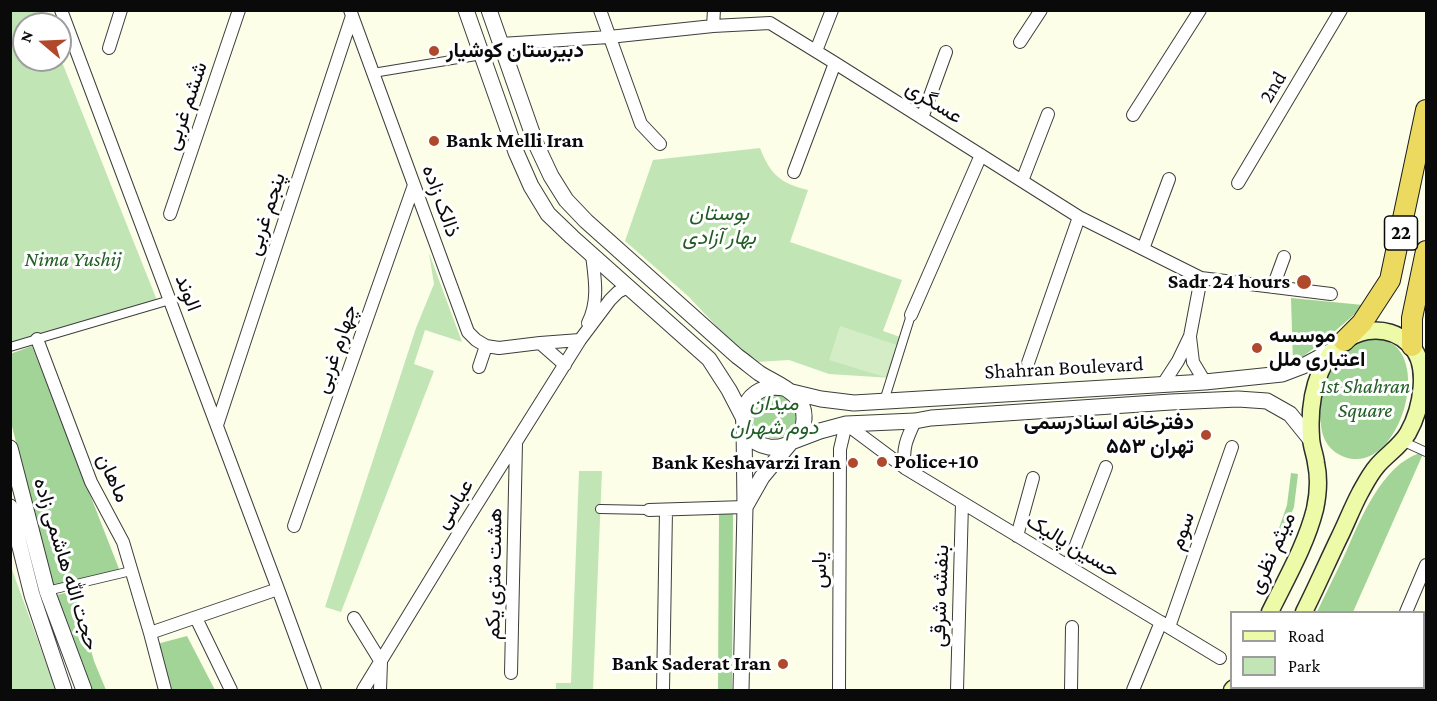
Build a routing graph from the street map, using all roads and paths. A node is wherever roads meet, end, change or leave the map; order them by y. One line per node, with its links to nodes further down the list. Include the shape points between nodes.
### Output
1 (61, 10): 46 (street, الوند)
2 (121, 10): 17 (street)
3 (239, 10): 34 (street, ششم غربی)
4 (466, 10): 20 (street)
5 (489, 10): 16 (street, Shahran Boulevard)
6 (600, 10): 14 (street)
7 (714, 10): 13 (street)
8 (832, 10): 18 (street)
9 (1041, 10): 15 (street)
10 (1200, 10): 25 (street)
11 (1341, 10): 32 (street, 2nd)
12 (351, 13): 22 (street, ذالک زاده); 65 (street, پنجم غربی)
13 (713, 26): 14 (street, عسگری); 18 (street, عسگری, via 770,23)
14 (609, 38): 16 (street, عسگری); 27 (street, via 641,124)
15 (1020, 42)
16 (501, 44): 61 (street, Shahran Boulevard, via 536,144 566,200 736,356)
17 (109, 48)
18 (816, 51): 21 (street, عسگری)
19 (946, 52): 26 (street)
20 (482, 55): 22 (street); 38 (street, via 531,186 549,214)
21 (835, 63): 26 (street, عسگری); 29 (street)
22 (373, 73): 33 (street, ذالک زاده)
23 (1426, 110): 41 (highway, 22)
24 (1048, 114): 31 (street)
25 (1133, 115)
26 (922, 118): 28 (street, عسگری)
27 (660, 144)
28 (981, 155): 31 (street, عسگری); 47 (street)
29 (794, 172)
30 (1169, 179): 36 (street)
31 (1022, 181): 35 (street, عسگری)
32 (1238, 183)
33 (414, 185): 53 (street, ذالک زاده, via 468,332); 84 (street, چهارم غربی)
34 (170, 214)
35 (1078, 217): 36 (street, عسگری); 56 (street)
36 (1143, 249): 40 (street, عسگری)
37 (1426, 251): 42 (highway, 22)
38 (592, 255): 43 (street); 50 (street, via 594,311)
39 (1284, 257): 44 (street)
40 (1201, 278): 44 (street, عسگری); 48 (street)
41 (1390, 280): 42 (highway, via 1394,291 1402,295 1409,295); 52 (highway, 22, via 1362,323)
42 (1419, 285): 55 (highway, 22, via 1412,318)
43 (628, 287): 50 (street, via 610,300); 63 (street, via 708,359)
44 (1273, 287): 45 (street, عسگری)
45 (1331, 294)
46 (170, 300): 49 (street); 65 (street, الوند)
47 (911, 315): 62 (street)
48 (1190, 336): 59 (street, via 1193,362); 60 (street)
49 (37, 339): 54 (street); 88 (street, ماهان, via 91,482 123,542)
50 (580, 340): 51 (street); 57 (street, عباسی)
51 (540, 343): 53 (street); 57 (street)
52 (1338, 345): 55 (main road, via 1359,333 1375,330 1392,332); 59 (street, Shahran Boulevard, via 1282,374); 69 (main road, via 1323,366 1313,395)
53 (486, 346): 58 (street)
54 (10, 347)
55 (1419, 354): 68 (main road, via 1420,399)
56 (1028, 363)
57 (565, 365): 70 (street, عباسی)
58 (479, 367)
59 (1205, 382): 60 (street, Shahran Boulevard)
60 (1163, 384): 62 (street, Shahran Boulevard)
61 (788, 390): 62 (street, Shahran Boulevard, via 854,403); 63 (street, via 774,386 756,392 745,407); 71 (street, via 799,399 804,417 803,427)
62 (884, 401)
63 (744, 421): 71 (street, via 755,442 773,448); 80 (street)
64 (915, 421): 66 (street, Shahran Boulevard); 69 (street, Shahran Boulevard, via 1238,399 1267,401 1290,414); 76 (street, via 905,442)
65 (217, 424): 89 (street, الوند)
66 (846, 424): 71 (street, Shahran Boulevard); 76 (street, حسین پالیک); 111 (street, یاس, via 840,449)
67 (1426, 426): 68 (main road)
68 (1405, 437): 74 (street); 92 (main road, via 1377,466 1359,494)
69 (1311, 440): 91 (main road, میثم نظری, via 1317,465 1316,506 1307,536)
70 (516, 441): 100 (street, عباسی); 101 (street, هشت متری یکم)
71 (791, 442): 80 (street, via 762,477)
72 (1232, 447): 96 (street, سوم)
73 (10, 448): 90 (street, حجت الله هاشمی زاده)
74 (1426, 452)
75 (1106, 466): 86 (street)
76 (905, 468): 78 (street, حسین پالیک)
77 (1033, 478): 85 (street)
78 (962, 502): 85 (street, حسین پالیک); 112 (street, بنفشه شرقی)
79 (10, 507): 102 (street, via 32,595)
80 (745, 507): 83 (street); 110 (street)
81 (600, 509): 82 (street)
82 (649, 510): 83 (street)
83 (666, 510): 109 (street)
84 (294, 526)
85 (1017, 536): 86 (street, حسین پالیک)
86 (1068, 566): 96 (street, حسین پالیک)
87 (1426, 566): 93 (street)
88 (131, 571): 90 (street); 98 (street, ماهان)
89 (278, 589): 94 (street); 106 (street, الوند)
90 (47, 591): 103 (street, حجت الله هاشمی زاده)
91 (1270, 611)
92 (1304, 611)
93 (1406, 611)
94 (196, 618): 98 (street); 105 (street)
95 (354, 618): 100 (street)
96 (1165, 625): 99 (street, حسین پالیک); 114 (street, سوم)
97 (1072, 627): 113 (street)
98 (150, 633): 104 (street, ماهان)
99 (1220, 658)
100 (381, 662): 107 (street, عباسی); 108 (street)
101 (511, 673)
102 (64, 690)
103 (84, 690)
104 (165, 690)
105 (231, 690)
106 (315, 690)
107 (363, 690)
108 (380, 690)
109 (663, 690)
110 (741, 690)
111 (839, 690)
112 (957, 690)
113 (1071, 690)
114 (1133, 690)

